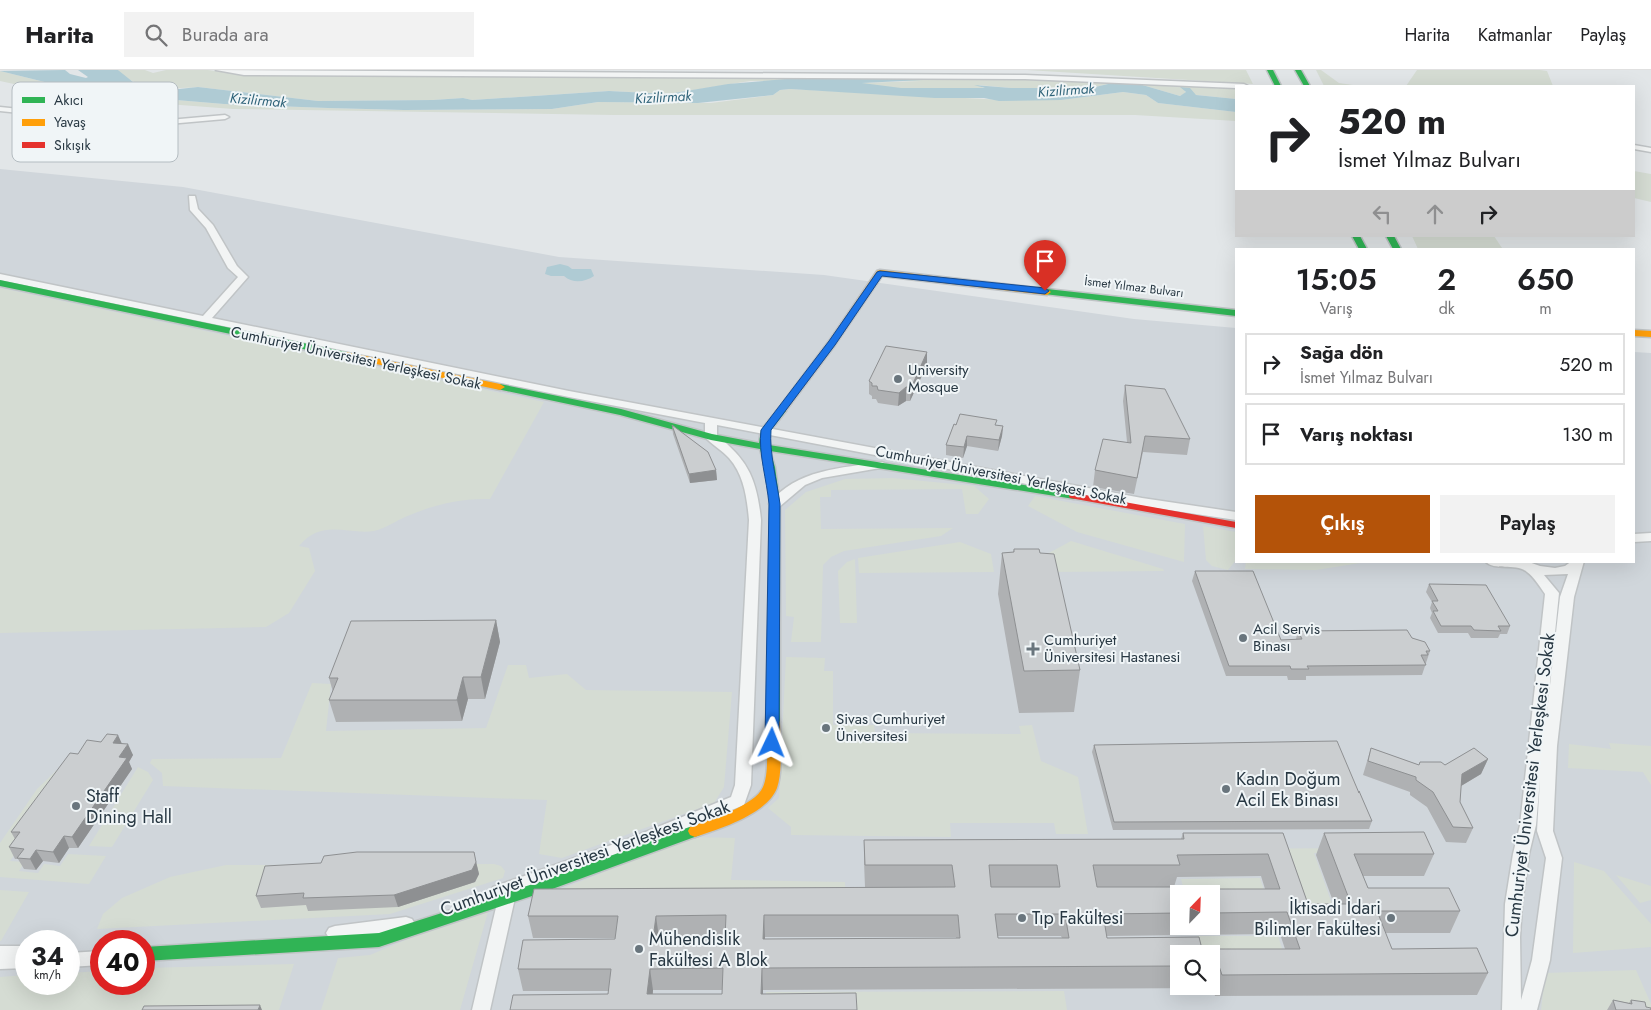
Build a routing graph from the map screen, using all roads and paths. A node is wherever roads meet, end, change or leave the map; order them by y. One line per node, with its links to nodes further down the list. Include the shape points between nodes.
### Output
1 (219, 70): 4 (street, via 244,73)
2 (1270, 70): 5 (street)
3 (1298, 70): 6 (street)
4 (791, 72): 7 (street)
5 (1277, 85)
6 (1306, 85)
7 (1235, 86)
8 (225, 117): 9 (street)
9 (178, 121)
10 (1635, 147): 11 (street)
11 (1651, 150)
12 (192, 198): 16 (street, via 194,210 210,227 233,268 243,278)
13 (0, 276): 16 (street, Cumhuriyet Üniversitesi Yerleşkesi Sokak)
14 (0, 283): 23 (street, Cumhuriyet Üniversitesi Yerleşkesi Sokak, via 621,412)
15 (1235, 313): 22 (street, İsmet Yılmaz Bulvarı, via 880,273)
16 (205, 320): 21 (street, Cumhuriyet Üniversitesi Yerleşkesi Sokak)
17 (1635, 333): 18 (street)
18 (1651, 334)
19 (1635, 342): 20 (street)
20 (1651, 343)
21 (711, 422): 22 (street, Cumhuriyet Üniversitesi Yerleşkesi Sokak); 23 (street)
22 (766, 430): 24 (street, Cumhuriyet Üniversitesi Yerleşkesi Sokak); 27 (street, Cumhuriyet Üniversitesi Yerleşkesi Sokak, via 1133,500)
23 (711, 437): 24 (street, Cumhuriyet Üniversitesi Yerleşkesi Sokak); 36 (street, Cumhuriyet Üniversitesi Yerleşkesi Sokak, via 728,449 752,487 755,520 743,785 738,801 638,842 400,926)
24 (764, 447): 25 (street, Cumhuriyet Üniversitesi Yerleşkesi Sokak); 26 (street, Cumhuriyet Üniversitesi Yerleşkesi Sokak)
25 (885, 465): 26 (street, Cumhuriyet Üniversitesi Yerleşkesi Sokak, via 820,475 801,482); 28 (street, Cumhuriyet Üniversitesi Yerleşkesi Sokak)
26 (775, 504): 35 (street, Cumhuriyet Üniversitesi Yerleşkesi Sokak, via 770,788 761,801 724,820)
27 (1235, 516)
28 (1235, 525)
29 (1635, 532): 30 (street)
30 (1651, 532)
31 (1651, 537): 32 (street)
32 (1635, 538)
33 (1578, 563): 34 (street, Cumhuriyet Üniversitesi Yerleşkesi Sokak, via 1570,570 1559,572); 44 (street, Cumhuriyet Üniversitesi Yerleşkesi Sokak, via 1567,597 1550,746 1545,831 1554,858 1542,960)
34 (1522, 564): 43 (street, Cumhuriyet Üniversitesi Yerleşkesi Sokak, via 1552,593 1528,825 1520,852 1511,951)
35 (507, 898): 39 (street, Cumhuriyet Üniversitesi Yerleşkesi Sokak, via 379,940); 42 (street, Cumhuriyet Üniversitesi Yerleşkesi Sokak)
36 (155, 946)
37 (0, 953): 38 (street)
38 (15, 953)
39 (155, 953)
40 (15, 961): 41 (street)
41 (0, 962)
42 (481, 1010)
43 (1511, 1010)
44 (1528, 1010)

